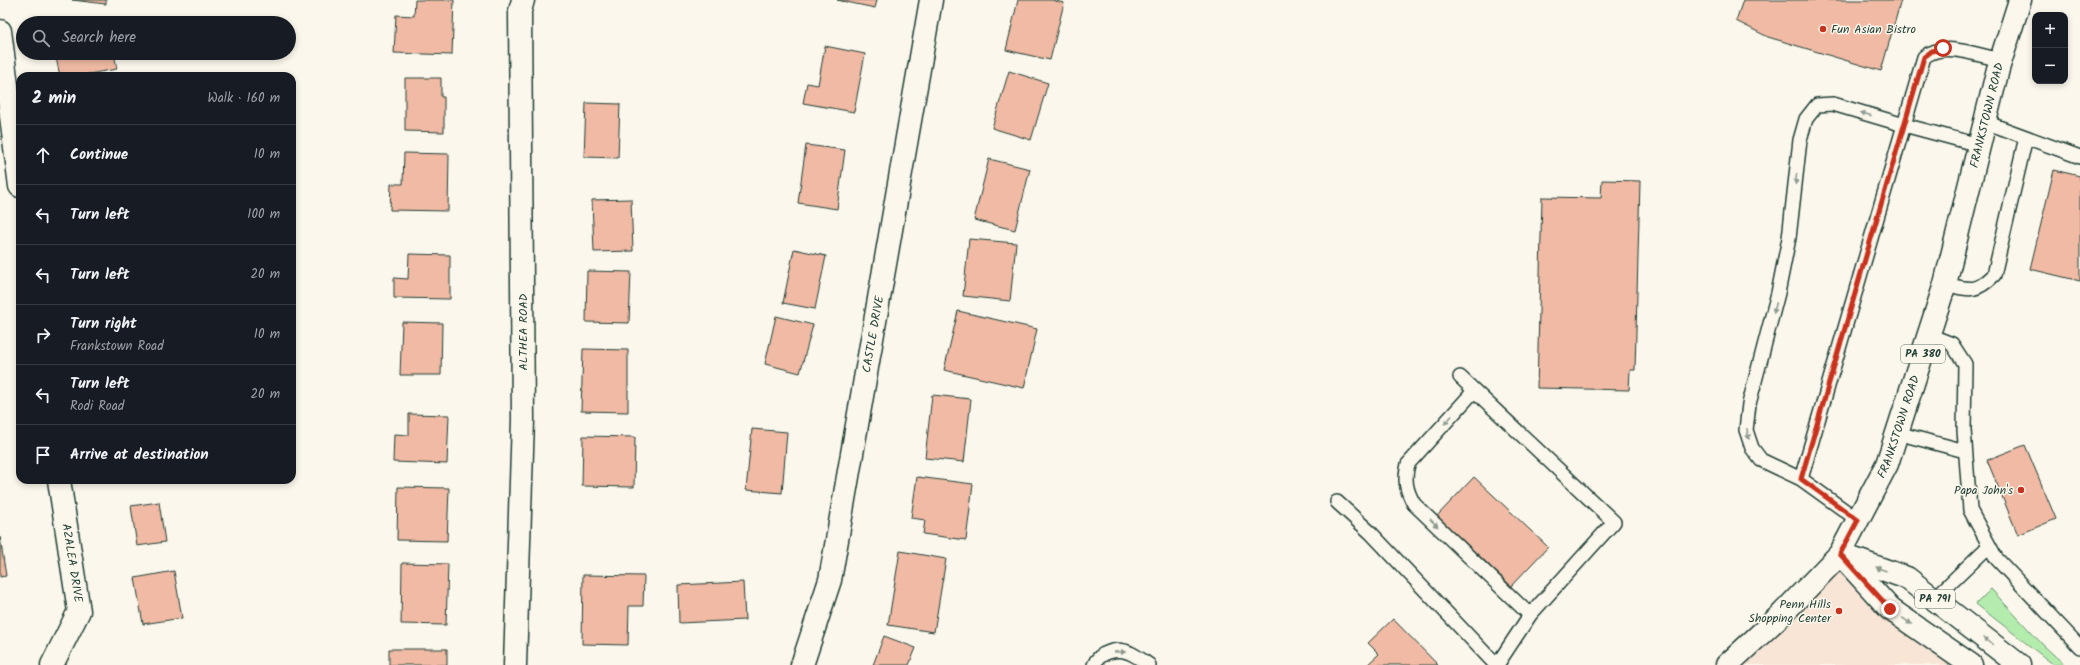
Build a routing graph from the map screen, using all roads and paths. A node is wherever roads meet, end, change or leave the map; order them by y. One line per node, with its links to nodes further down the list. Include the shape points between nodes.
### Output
1 (523, 0): 28 (street, ALTHEA ROAD, via 520,11 523,420)
2 (931, 0): 29 (street, CASTLE DRIVE, via 830,580)
3 (2020, 0): 5 (street, FRANKSTOWN ROAD / PA 380)
4 (0, 31): 10 (street)
5 (2000, 60): 6 (street, FRANKSTOWN ROAD / PA 380); 7 (lane, via 1943,48 1932,51 1924,57)
6 (1985, 122): 8 (lane); 9 (street, FRANKSTOWN ROAD / PA 380)
7 (1904, 125): 9 (lane); 18 (lane); 18 (lane, one-way to 18, via 1833,104 1817,105 1806,119 1800,140 1789,238 1778,294 1749,404 1746,430 1752,448 1760,460)
8 (2026, 137): 11 (lane); 12 (lane, via 1994,275 1983,286 1966,290)
9 (1979, 145): 12 (street, FRANKSTOWN ROAD / PA 380)
10 (16, 155)
11 (2080, 157)
12 (1945, 284): 13 (street, FRANKSTOWN ROAD / PA 380)
13 (1929, 335): 16 (street, FRANKSTOWN ROAD / PA 380); 17 (lane, via 1952,344 1965,364)
14 (1460, 377): 15 (lane)
15 (1474, 391): 25 (lane, one-way to 25, via 1408,464 1405,478 1407,491 1414,504); 25 (lane, via 1614,522)
16 (1897, 433): 17 (lane); 21 (street, FRANKSTOWN ROAD / PA 380, via 1887,464)
17 (1965, 451): 22 (lane, via 1970,510)
18 (1801, 479): 21 (lane)
19 (60, 484): 27 (street, AZALEA DRIVE, via 79,611)
20 (1337, 502): 32 (lane, via 1371,533)
21 (1858, 520): 23 (street, FRANKSTOWN ROAD / PA 380)
22 (1990, 546): 24 (lane); 26 (lane, via 1996,558)
23 (1840, 554): 24 (street, PA 791, one-way to 23, via 1907,578); 33 (street, FRANKSTOWN ROAD / PA 380, via 1782,614); 34 (street, PA 791, one-way to 34, via 1890,609)
24 (1934, 599): 35 (street, PA 791, one-way to 24)
25 (1530, 615): 32 (lane)
26 (2080, 647)
27 (52, 665)
28 (515, 665)
29 (802, 665)
30 (1094, 665): 31 (lane, one-way to 31, via 1096,660 1108,651 1129,652)
31 (1149, 665)
32 (1496, 665)
33 (1727, 665)
34 (1971, 665)
35 (2019, 665)

